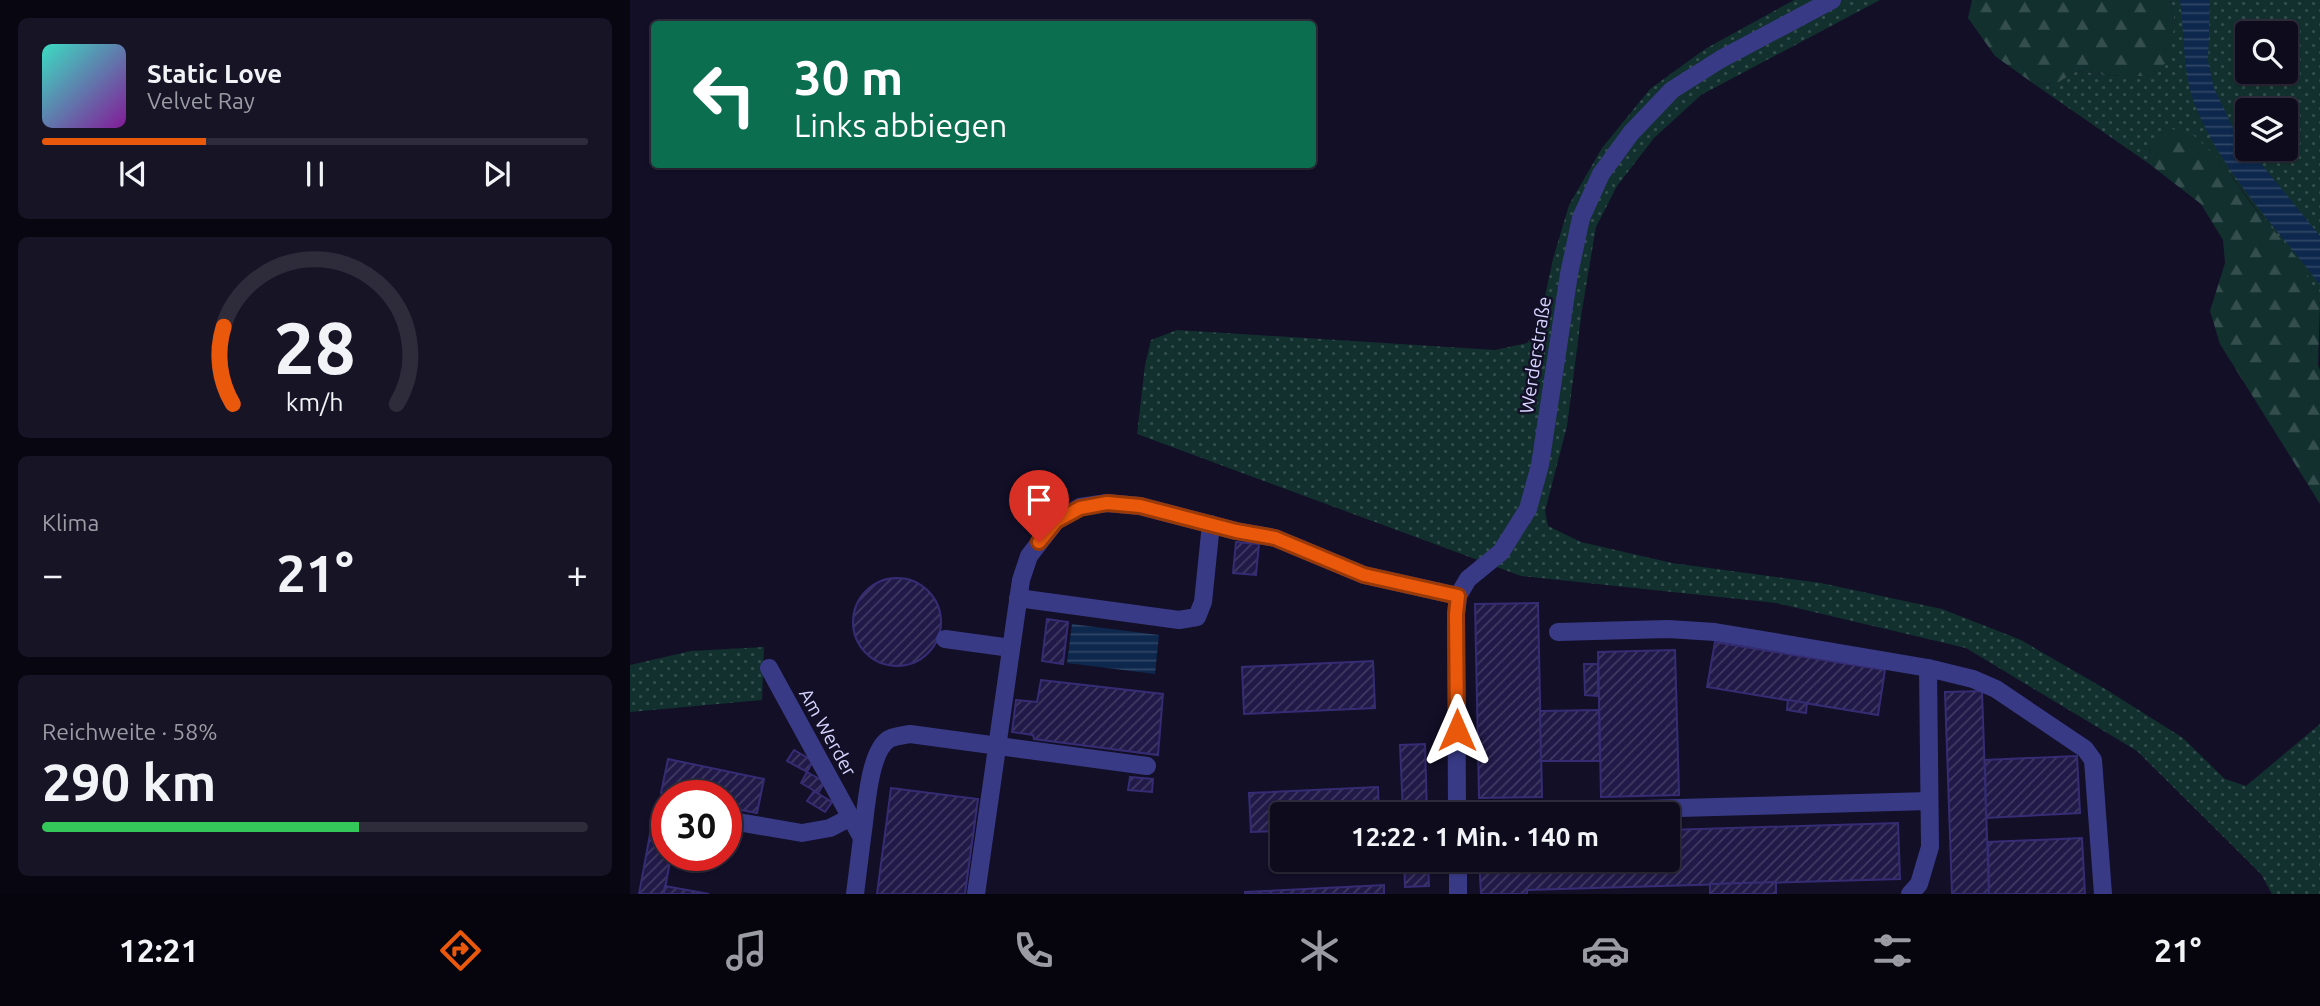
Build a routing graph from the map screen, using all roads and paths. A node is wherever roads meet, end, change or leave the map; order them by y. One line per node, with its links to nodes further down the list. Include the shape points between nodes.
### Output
1 (1832, 0): 3 (street, Werderstraße, via 1672,90 1631,133 1601,174 1581,218 1540,465 1528,509 1502,552 1468,579)
2 (1211, 524): 3 (street, via 1275,538 1364,575); 4 (street, via 1140,506 1107,503 1080,508 1056,521 1029,556); 4 (street, via 1203,602 1196,617 1178,620)
3 (1458, 596): 13 (street)
4 (1018, 598): 7 (street)
5 (1558, 632): 9 (street, via 1715,632)
6 (945, 639): 7 (street)
7 (1011, 648): 10 (street)
8 (769, 668): 15 (street, Am Werder)
9 (1928, 668): 12 (street); 23 (street, via 1996,689 2085,749 2093,760)
10 (997, 746): 11 (street); 17 (street, via 910,734 891,738 879,748 874,764); 20 (street)
11 (1147, 766)
12 (1929, 801): 14 (street); 22 (street, via 1930,847 1919,884)
13 (1457, 802)
14 (1680, 808)
15 (851, 817): 16 (street, via 830,828 802,833); 17 (street, Am Werder)
16 (742, 823)
17 (862, 838): 19 (street)
18 (1458, 872): 21 (street)
19 (855, 894)
20 (976, 894)
21 (1458, 894)
22 (1910, 894)
23 (2104, 894)

